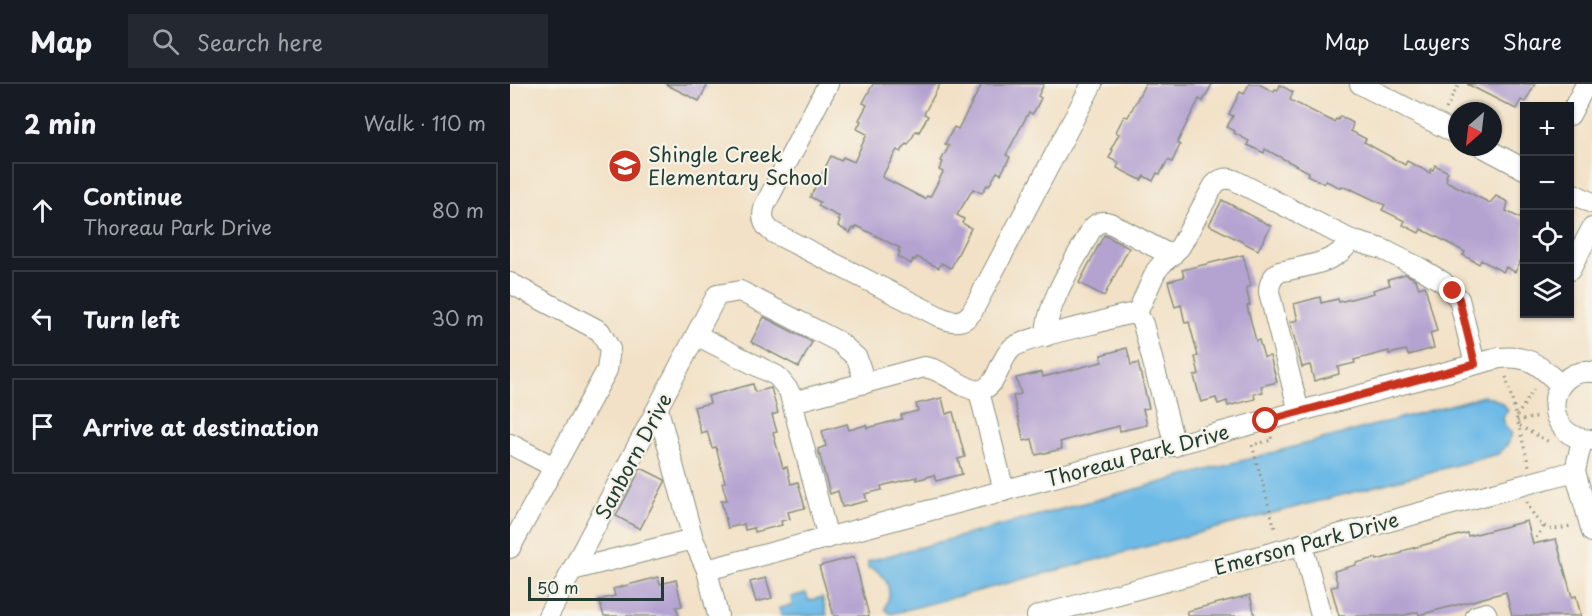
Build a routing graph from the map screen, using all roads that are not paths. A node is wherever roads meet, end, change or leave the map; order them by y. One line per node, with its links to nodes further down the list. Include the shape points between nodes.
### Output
1 (828, 84): 2 (lane, via 765,205 765,224 774,233 956,322 972,312)
2 (1092, 84)
3 (1360, 84): 6 (lane)
4 (1586, 84): 5 (lane)
5 (1574, 106)
6 (1448, 129)
7 (1500, 156): 8 (lane)
8 (1520, 167)
9 (1574, 194): 10 (lane)
10 (1592, 203)
11 (1592, 228): 14 (lane)
12 (1351, 240): 13 (lane, via 1224,178 1214,185); 19 (lane, via 1382,249 1453,291 1459,299); 26 (lane, via 1334,257 1279,272 1270,283)
13 (1172, 256): 16 (lane, via 1156,271); 18 (lane, via 1110,223 1097,224 1053,303)
14 (1572, 264)
15 (510, 284): 30 (lane, via 600,331 610,349 607,370)
16 (1137, 313): 18 (lane); 29 (lane)
17 (696, 335): 21 (lane, Sanborn Drive, via 717,295 740,291 838,342 857,358); 24 (lane, via 777,376); 25 (lane, Sanborn Drive)
18 (1046, 336): 23 (lane, via 1011,349 989,386)
19 (1475, 364): 22 (lane, Thoreau Park Drive, via 1519,357 1531,361); 26 (lane, Thoreau Park Drive)
20 (1592, 372): 22 (lane, via 1576,373)
21 (865, 383): 23 (lane, via 929,368); 24 (lane)
22 (1561, 385): 27 (lane, via 1554,403 1558,423 1573,436)
23 (979, 391): 32 (lane)
24 (793, 402): 34 (lane)
25 (658, 408): 35 (lane); 38 (lane, Sanborn Drive)
26 (1299, 412): 29 (lane, Thoreau Park Drive)
27 (1587, 440): 31 (lane)
28 (510, 444): 30 (lane)
29 (1175, 446): 32 (lane, Thoreau Park Drive)
30 (554, 467): 37 (lane)
31 (1575, 471): 33 (lane); 36 (lane, Emerson Park Drive)
32 (1004, 491): 34 (lane, Thoreau Park Drive)
33 (1590, 525)
34 (828, 538): 39 (lane, Thoreau Park Drive)
35 (693, 539): 38 (lane); 39 (lane)
36 (1302, 544): 44 (lane, Emerson Park Drive); 45 (lane)
37 (510, 548)
38 (572, 570): 40 (lane, Sanborn Drive)
39 (707, 570): 43 (lane)
40 (560, 593): 41 (lane, Sanborn Drive); 42 (lane)
41 (548, 616)
42 (566, 616)
43 (718, 616)
44 (1037, 616)
45 (1322, 616)
46 (1476, 616): 47 (lane)
47 (1487, 616)

